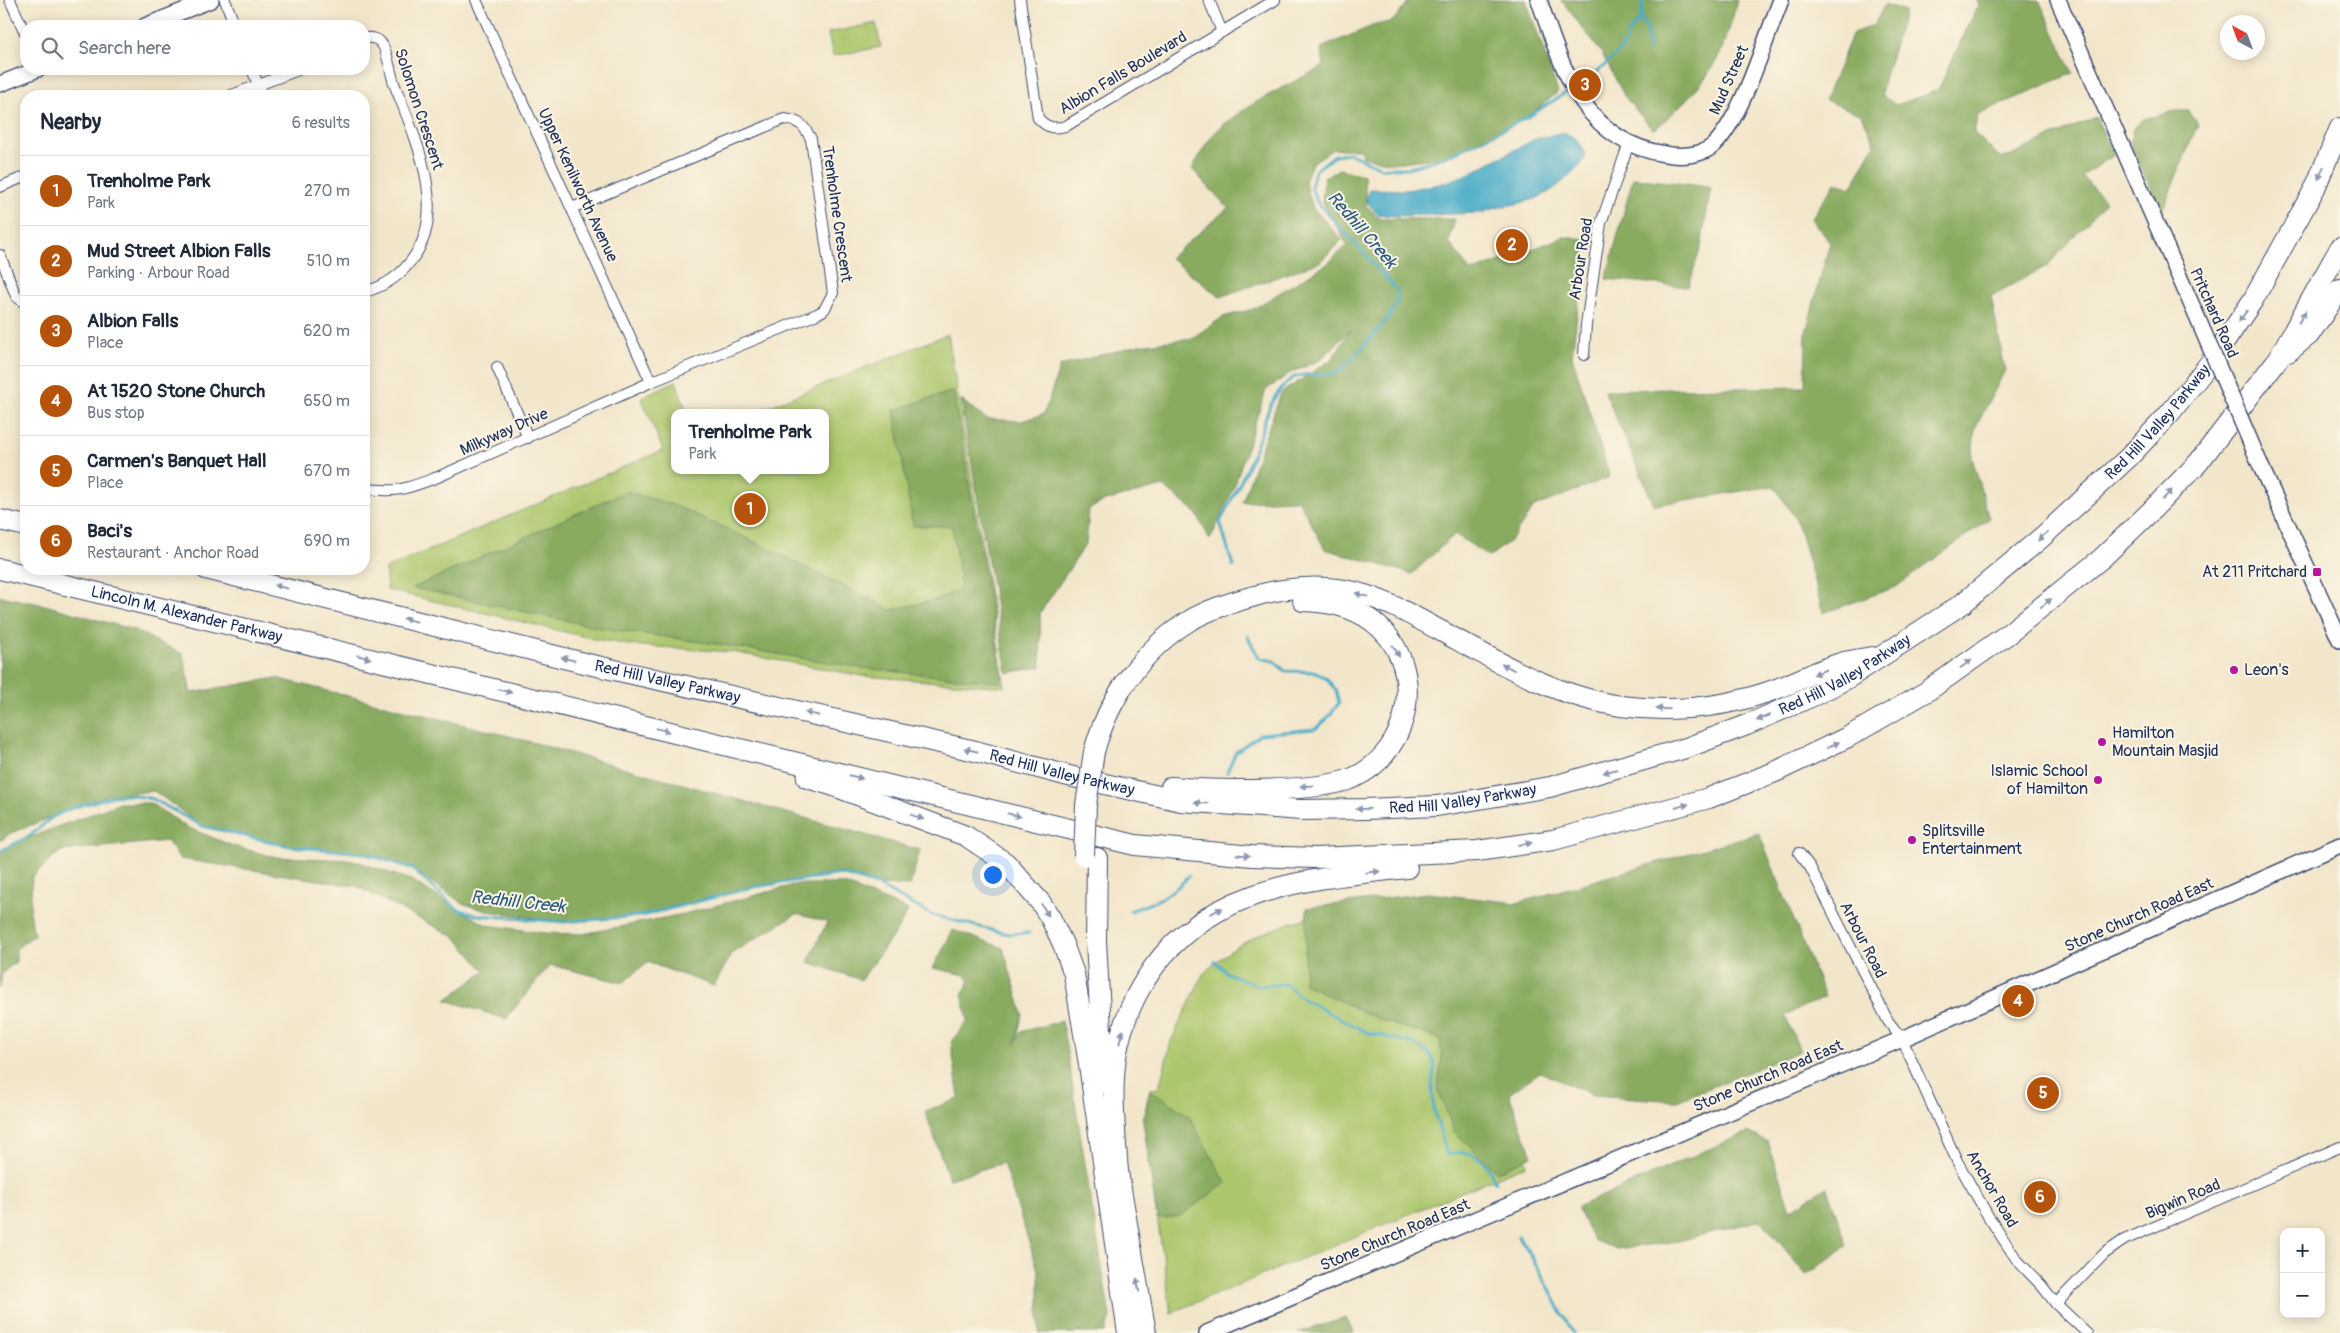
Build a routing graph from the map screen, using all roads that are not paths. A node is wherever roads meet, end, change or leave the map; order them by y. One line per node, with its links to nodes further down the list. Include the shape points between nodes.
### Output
1 (10, 0): 13 (street)
2 (212, 0): 11 (main road)
3 (225, 0): 12 (street)
4 (476, 0): 27 (street, Upper Kenilworth Avenue)
5 (1020, 0): 14 (street, Albion Falls Boulevard, via 1038,118 1045,127 1066,126)
6 (1208, 0): 14 (street)
7 (1275, 0): 14 (street, Albion Falls Boulevard)
8 (1539, 0): 24 (main road, Mud Street, via 1563,67 1580,100 1616,136)
9 (1781, 0): 24 (main road, Mud Street, via 1738,108 1713,145 1680,157)
10 (2058, 0): 45 (main road, Pritchard Road, bridge)
11 (160, 20)
12 (233, 20)
13 (20, 22)
14 (1222, 32)
15 (370, 37): 31 (street, Solomon Crescent, via 384,46 389,72 414,134 425,172 428,203 427,229 417,254 401,274)
16 (23, 75): 19 (main road)
17 (254, 75): 20 (street)
18 (285, 75): 20 (street)
19 (0, 84)
20 (258, 85): 21 (street); 22 (street)
21 (245, 90)
22 (260, 90)
23 (2340, 128): 46 (highway, Red Hill Valley Parkway, one-way to 46, via 2315,188 2253,300 2170,414 2129,457 2041,538 1962,604)
24 (1629, 143): 33 (street, Arbour Road, via 1601,223)
25 (20, 179): 26 (street)
26 (0, 187)
27 (572, 208): 36 (street, Upper Kenilworth Avenue); 36 (street, Trenholme Crescent, via 784,119 803,124 811,139 834,287 828,304 817,314)
28 (2340, 248): 34 (highway, one-way to 28)
29 (0, 255): 32 (street)
30 (2340, 289): 34 (highway, via 2309,335)
31 (370, 290)
32 (20, 299)
33 (1584, 355)
34 (2278, 360): 51 (highway, one-way to 34, via 1553,840 1709,798 1775,772 1848,737 1926,692 2008,634 2102,558 2198,463)
35 (497, 366): 37 (street)
36 (651, 382): 37 (street, Milkyway Drive)
37 (528, 438): 38 (street, Milkyway Drive, via 403,490)
38 (370, 489)
39 (0, 520): 40 (highway)
40 (20, 525)
41 (0, 569): 42 (highway, Lincoln M. Alexander Parkway, one-way to 42)
42 (20, 574)
43 (25, 575): 47 (highway, Lincoln M. Alexander Parkway, one-way to 47)
44 (230, 575): 49 (highway, Red Hill Valley Parkway, one-way to 44, via 971,750 588,664)
45 (2340, 640)
46 (1884, 655): 48 (highway, one-way to 48, via 1840,663 1777,689 1704,707 1620,706 1561,691 1530,678 1365,595 1340,589 1274,590 1230,602 1199,615 1158,644 1118,694 1103,724); 49 (highway, Red Hill Valley Parkway, one-way to 49, via 1815,696 1686,748 1550,787 1437,806 1301,810 1181,801)
47 (690, 737): 51 (highway, one-way to 51, via 1135,845 1252,856 1316,858); 55 (highway, one-way to 55, via 720,753 831,785 966,836 1006,862 1041,903 1063,944 1074,974)
48 (1100, 753): 49 (highway, one-way to 49, via 1123,709 1152,667 1198,630 1228,615 1298,600 1333,604 1372,621 1387,637 1404,666 1407,704 1394,743 1368,769 1340,783 1252,789 1183,788); 53 (highway, via 1099,807)
49 (1069, 776)
50 (2340, 846): 54 (main road, Stone Church Road East)
51 (1477, 851): 57 (highway, one-way to 51, via 1114,1078 1121,1033 1146,977 1186,932 1220,909 1263,891 1347,874 1450,863)
52 (1799, 853): 54 (street, Arbour Road, via 1810,866 1888,1021)
53 (1091, 857): 55 (highway, via 1083,929); 57 (highway, via 1108,1123)
54 (1902, 1039): 58 (street, Anchor Road, via 1957,1161 1988,1216 2017,1260); 61 (main road, Stone Church Road East)
55 (1088, 1058): 59 (highway)
56 (2340, 1147): 58 (street, Bigwin Road, via 2124,1240 2104,1254)
57 (1118, 1173): 60 (highway, one-way to 57)
58 (2056, 1304): 62 (street, Anchor Road)
59 (1128, 1333)
60 (1146, 1333)
61 (1208, 1333)
62 (2087, 1333)

